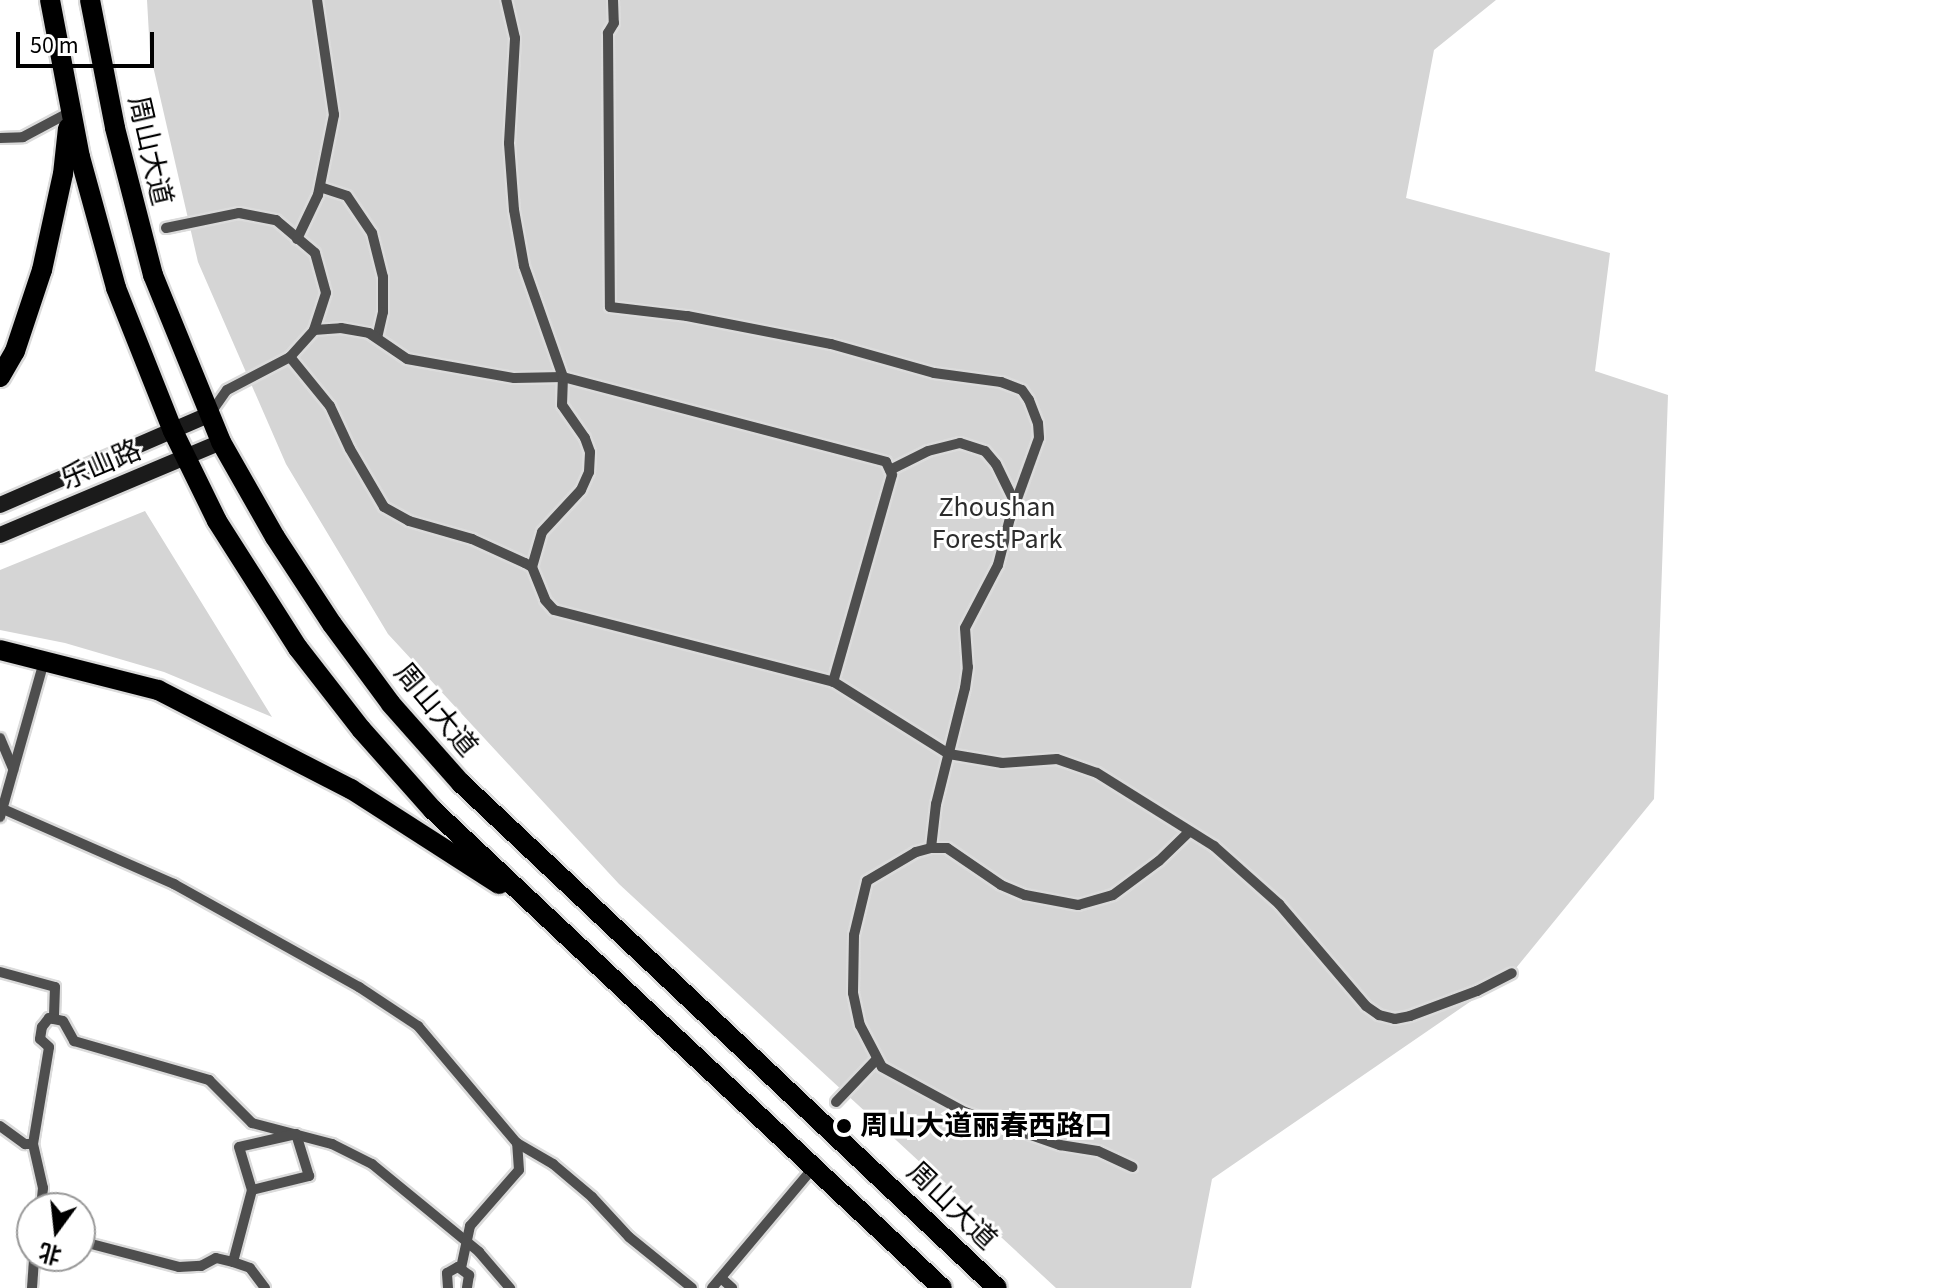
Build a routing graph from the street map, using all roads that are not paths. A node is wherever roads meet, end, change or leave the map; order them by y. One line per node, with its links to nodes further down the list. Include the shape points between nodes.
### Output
1 (50, 0): 6 (main road)
2 (90, 0): 16 (main road, 周山大道, via 121,155 153,275)
3 (317, 0): 8 (lane, via 334,115)
4 (506, 0): 15 (lane, via 515,38 509,143 514,210 524,266)
5 (613, 0): 21 (lane, via 614,23 608,33 610,307 765,329 1022,390 1038,423 1039,438)
6 (70, 112): 7 (lane, via 23,137); 14 (main road, via 42,270 15,351); 17 (main road, via 116,288)
7 (0, 138)
8 (320, 187): 10 (lane); 12 (lane, via 347,196 372,233 383,277)
9 (166, 228): 10 (lane, via 239,213 276,220)
10 (297, 239): 11 (lane, via 315,253 326,293)
11 (314, 330): 12 (lane, via 341,328); 13 (lane)
12 (377, 337): 15 (lane, via 407,359 514,378)
13 (290, 357): 16 (lane, via 227,390); 24 (lane, via 330,406 384,507)
14 (0, 377)
15 (563, 377): 20 (lane, via 886,462); 24 (lane, via 562,405 585,438 589,472 581,490 542,532)
16 (210, 414): 17 (main road, 乐山路); 18 (main road, 周山大道)
17 (173, 431): 19 (main road); 22 (main road, 乐山路)
18 (221, 442): 19 (main road, 乐山路); 61 (main road, 周山大道, via 332,624 391,704 461,783)
19 (185, 458): 23 (main road, 乐山路); 34 (main road, via 239,558 325,683 433,810)
20 (890, 470): 21 (lane, via 928,451 960,443 985,451); 27 (lane)
21 (1015, 503): 29 (lane, via 998,565 965,628 968,667)
22 (0, 505)
23 (0, 535)
24 (532, 567): 27 (lane, via 554,610)
25 (0, 650): 26 (main road)
26 (44, 661): 30 (lane); 34 (main road, via 158,690 351,789)
27 (833, 682): 29 (lane)
28 (0, 738): 30 (lane)
29 (949, 754): 32 (lane, via 1002,763 1057,759 1076,764 1121,786); 33 (lane)
30 (14, 769): 31 (lane)
31 (1, 813): 42 (lane, via 174,884 359,987 418,1026)
32 (1188, 833): 33 (lane, via 1113,895 1078,905 1025,895 947,848); 36 (lane, via 1214,846 1279,904 1379,1015 1410,1016)
33 (931, 848): 38 (lane, via 867,881 860,903 853,993)
34 (541, 911): 44 (main road)
35 (0, 972): 37 (lane, via 55,987)
36 (1512, 973)
37 (54, 1019): 41 (lane, via 63,1021 74,1041 209,1080 252,1123); 43 (lane, via 42,1027 40,1039 49,1047)
38 (876, 1060): 39 (lane); 45 (lane, via 965,1112 1060,1145 1098,1151)
39 (836, 1102)
40 (0, 1126): 43 (lane)
41 (296, 1134): 46 (lane, via 309,1176); 46 (lane, via 239,1147); 48 (lane, via 372,1164)
42 (517, 1143): 48 (lane, via 519,1170 479,1214); 57 (lane, via 553,1164)
43 (33, 1144): 47 (lane)
44 (814, 1167): 52 (lane); 60 (main road)
45 (1133, 1167)
46 (252, 1190): 50 (lane)
47 (43, 1192)
48 (464, 1241): 51 (lane); 56 (lane)
49 (96, 1245): 50 (lane, via 179,1267 201,1266 216,1258)
50 (233, 1262): 53 (lane, via 250,1268)
51 (461, 1268): 54 (lane, via 447,1273); 55 (lane, via 470,1277)
52 (721, 1278): 58 (lane); 59 (lane)
53 (265, 1288)
54 (448, 1288)
55 (467, 1288)
56 (510, 1288)
57 (692, 1288)
58 (712, 1288)
59 (732, 1288)
60 (942, 1288)
61 (997, 1288)

